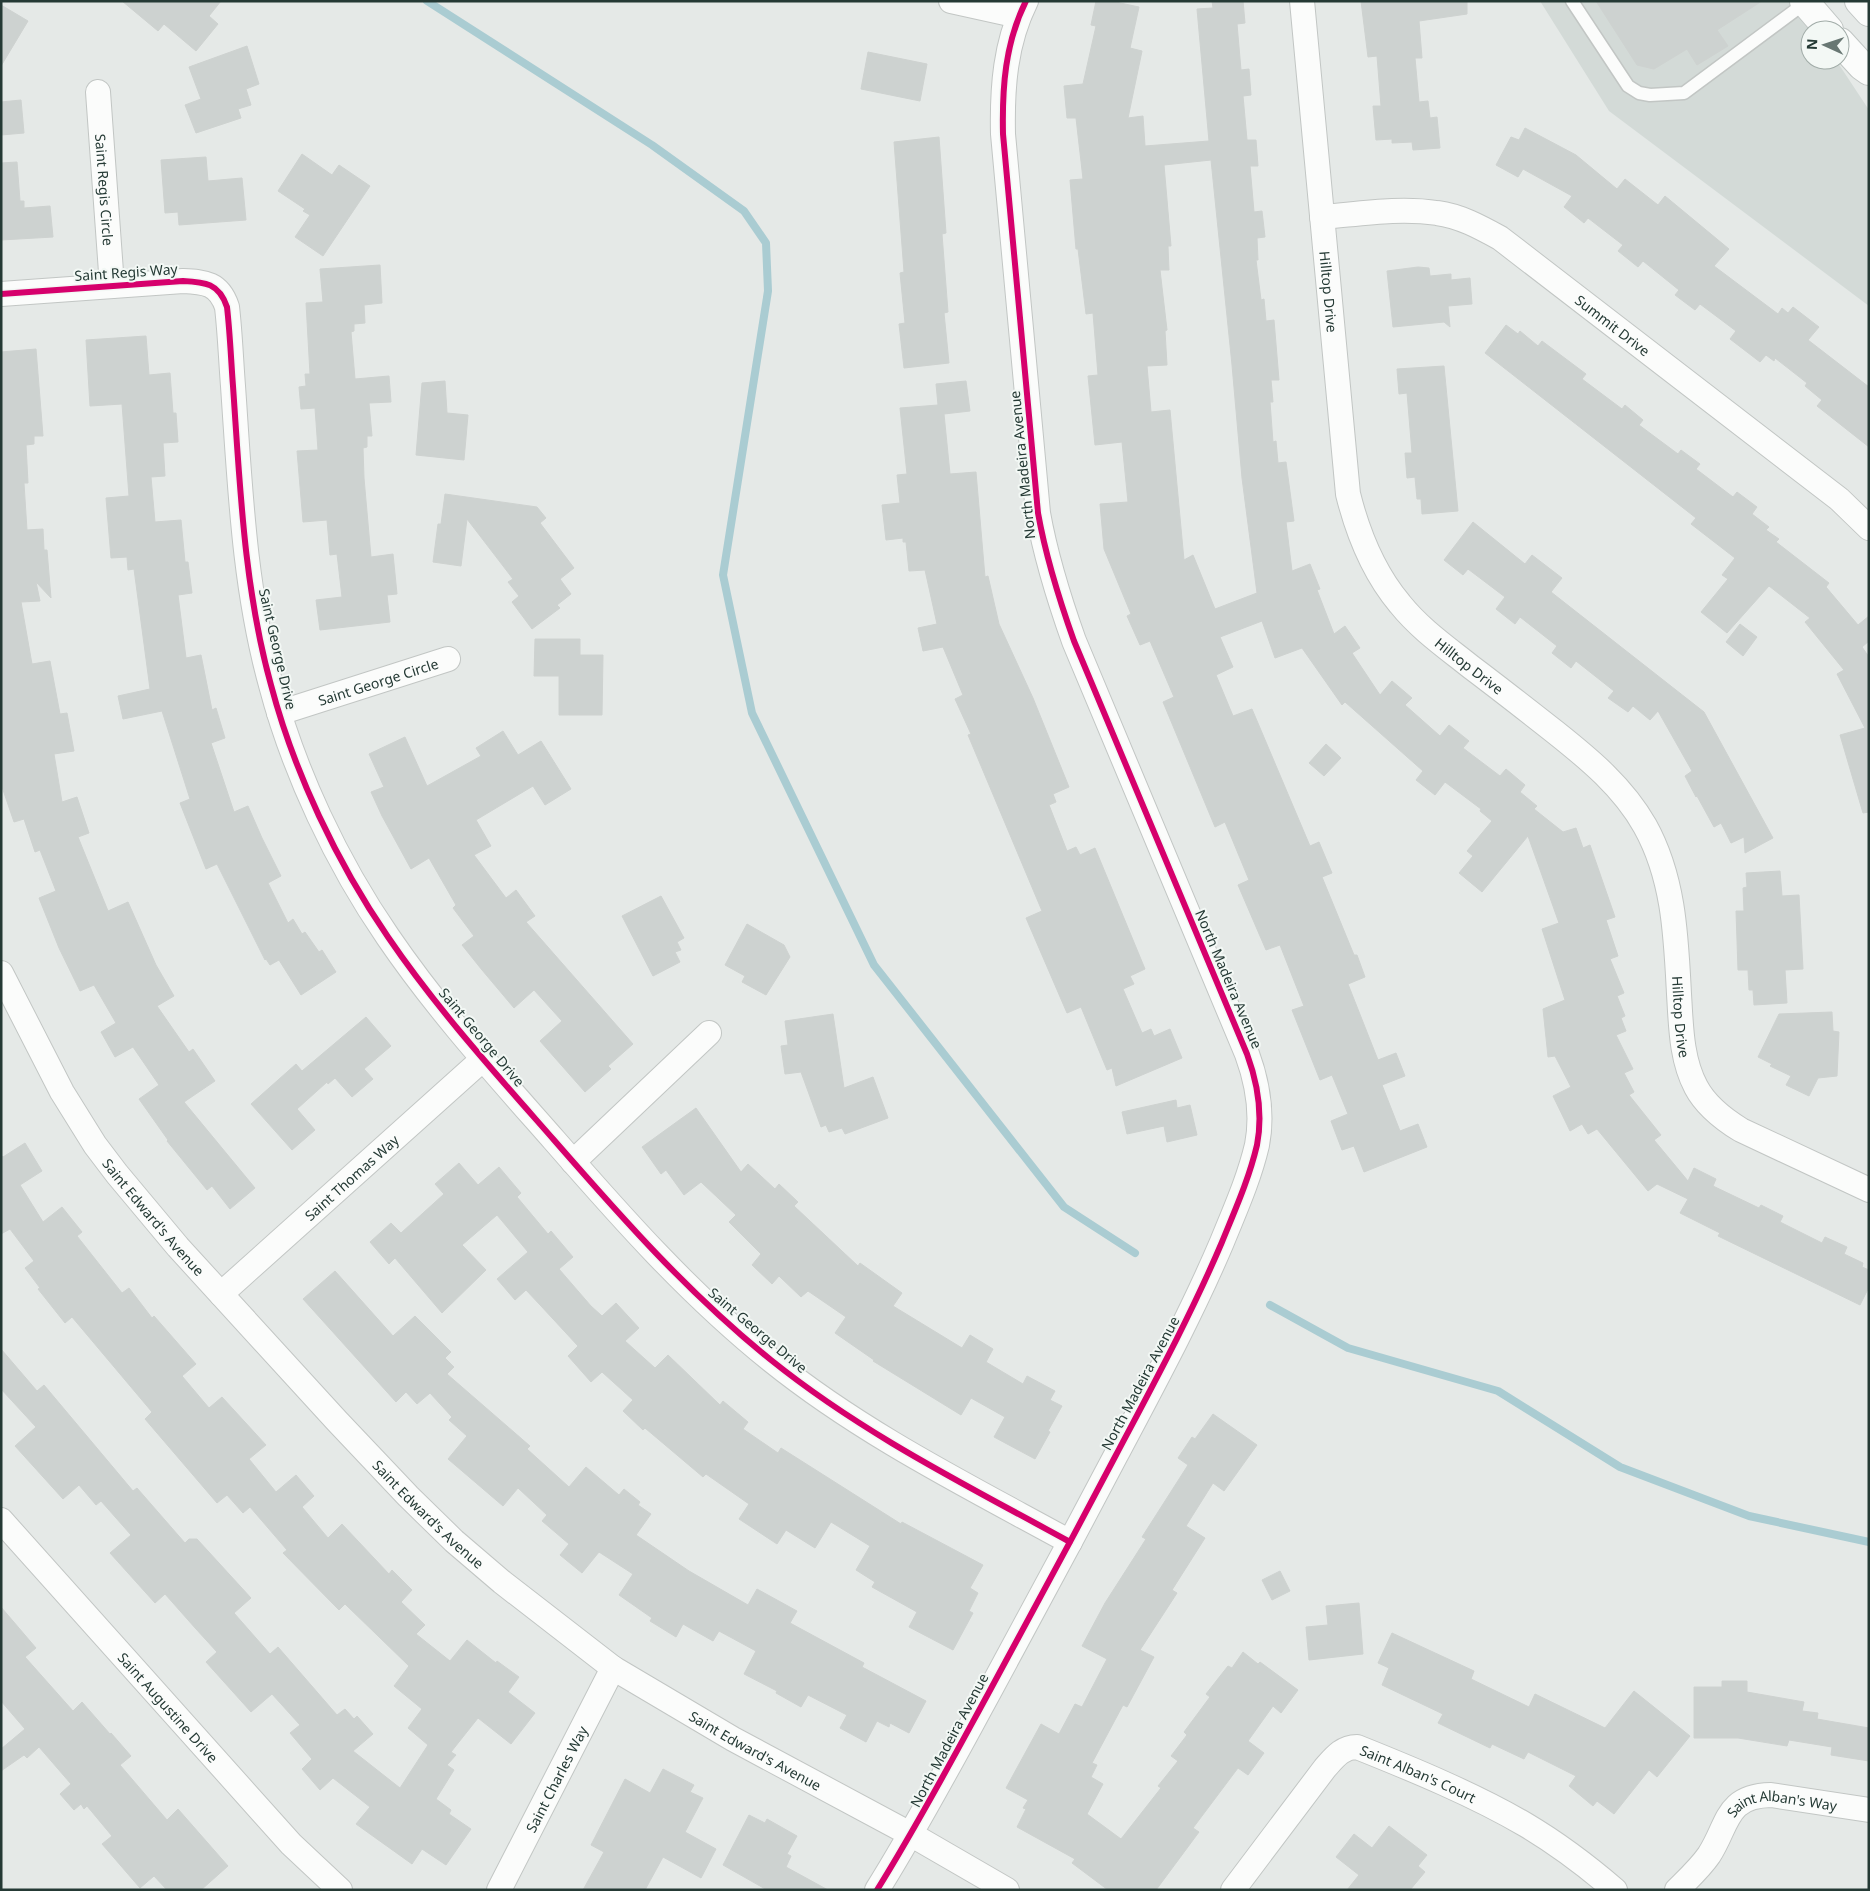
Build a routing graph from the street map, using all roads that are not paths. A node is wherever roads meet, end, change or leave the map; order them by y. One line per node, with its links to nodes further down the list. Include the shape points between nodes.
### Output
1 (951, 1): 6 (street)
2 (1302, 1): 12 (street, Hilltop Drive)
3 (1572, 1): 5 (lane, via 1628,86 1639,93 1650,94 1684,93)
4 (1859, 1): 7 (main road)
5 (1804, 2): 8 (main road)
6 (1022, 8): 26 (street, North Madeira Avenue, via 1004,78 1003,134 1043,543 1074,641 1247,1054 1259,1097 1257,1142 1252,1166 1221,1244 1181,1332)
7 (1869, 12)
8 (1819, 20)
9 (1850, 53): 10 (main road)
10 (1869, 70)
11 (98, 92): 13 (street, Saint Regis Circle)
12 (1322, 217): 16 (street, Summit Drive, via 1381,212 1438,213 1500,238 1839,500); 23 (street, Hilltop Drive, via 1348,494 1373,564 1415,621 1600,770 1620,790 1645,826 1669,890 1684,1048 1695,1086 1704,1100 1741,1130)
13 (112, 286): 14 (street, Saint Regis Way); 15 (street, Saint Regis Way, via 183,281 210,285 224,296)
14 (1, 294)
15 (229, 319): 18 (street, Saint George Drive, via 246,547 260,639)
16 (1869, 528)
17 (448, 659): 18 (street, Saint George Circle)
18 (279, 714): 21 (street, Saint George Drive, via 318,813 368,907 409,967)
19 (1, 973): 24 (street, Saint Edward's Avenue, via 42,1055 95,1145 145,1208)
20 (709, 1033): 22 (street)
21 (482, 1059): 22 (street, Saint George Drive); 24 (street, Saint Thomas Way)
22 (573, 1162): 26 (street, Saint George Drive, via 682,1282 772,1361 898,1448)
23 (1869, 1190)
24 (221, 1294): 27 (street, Saint Edward's Avenue, via 408,1496 454,1541)
25 (1, 1520): 30 (street, Saint Augustine Drive, via 291,1844)
26 (1070, 1542): 29 (street, North Madeira Avenue)
27 (613, 1668): 29 (street, Saint Edward's Avenue, via 732,1739); 31 (street, Saint Charles Way)
28 (1869, 1810): 36 (street, Saint Alban's Way, via 1771,1795 1749,1798 1734,1808 1707,1857)
29 (912, 1835): 32 (street, North Madeira Avenue); 33 (street, Saint Edward's Avenue)
30 (340, 1890)
31 (499, 1890)
32 (877, 1890)
33 (1007, 1890)
34 (1233, 1890): 35 (street, Saint Alban's Court, via 1325,1768 1342,1750 1357,1747 1484,1803 1525,1825)
35 (1615, 1890)
36 (1677, 1890)

